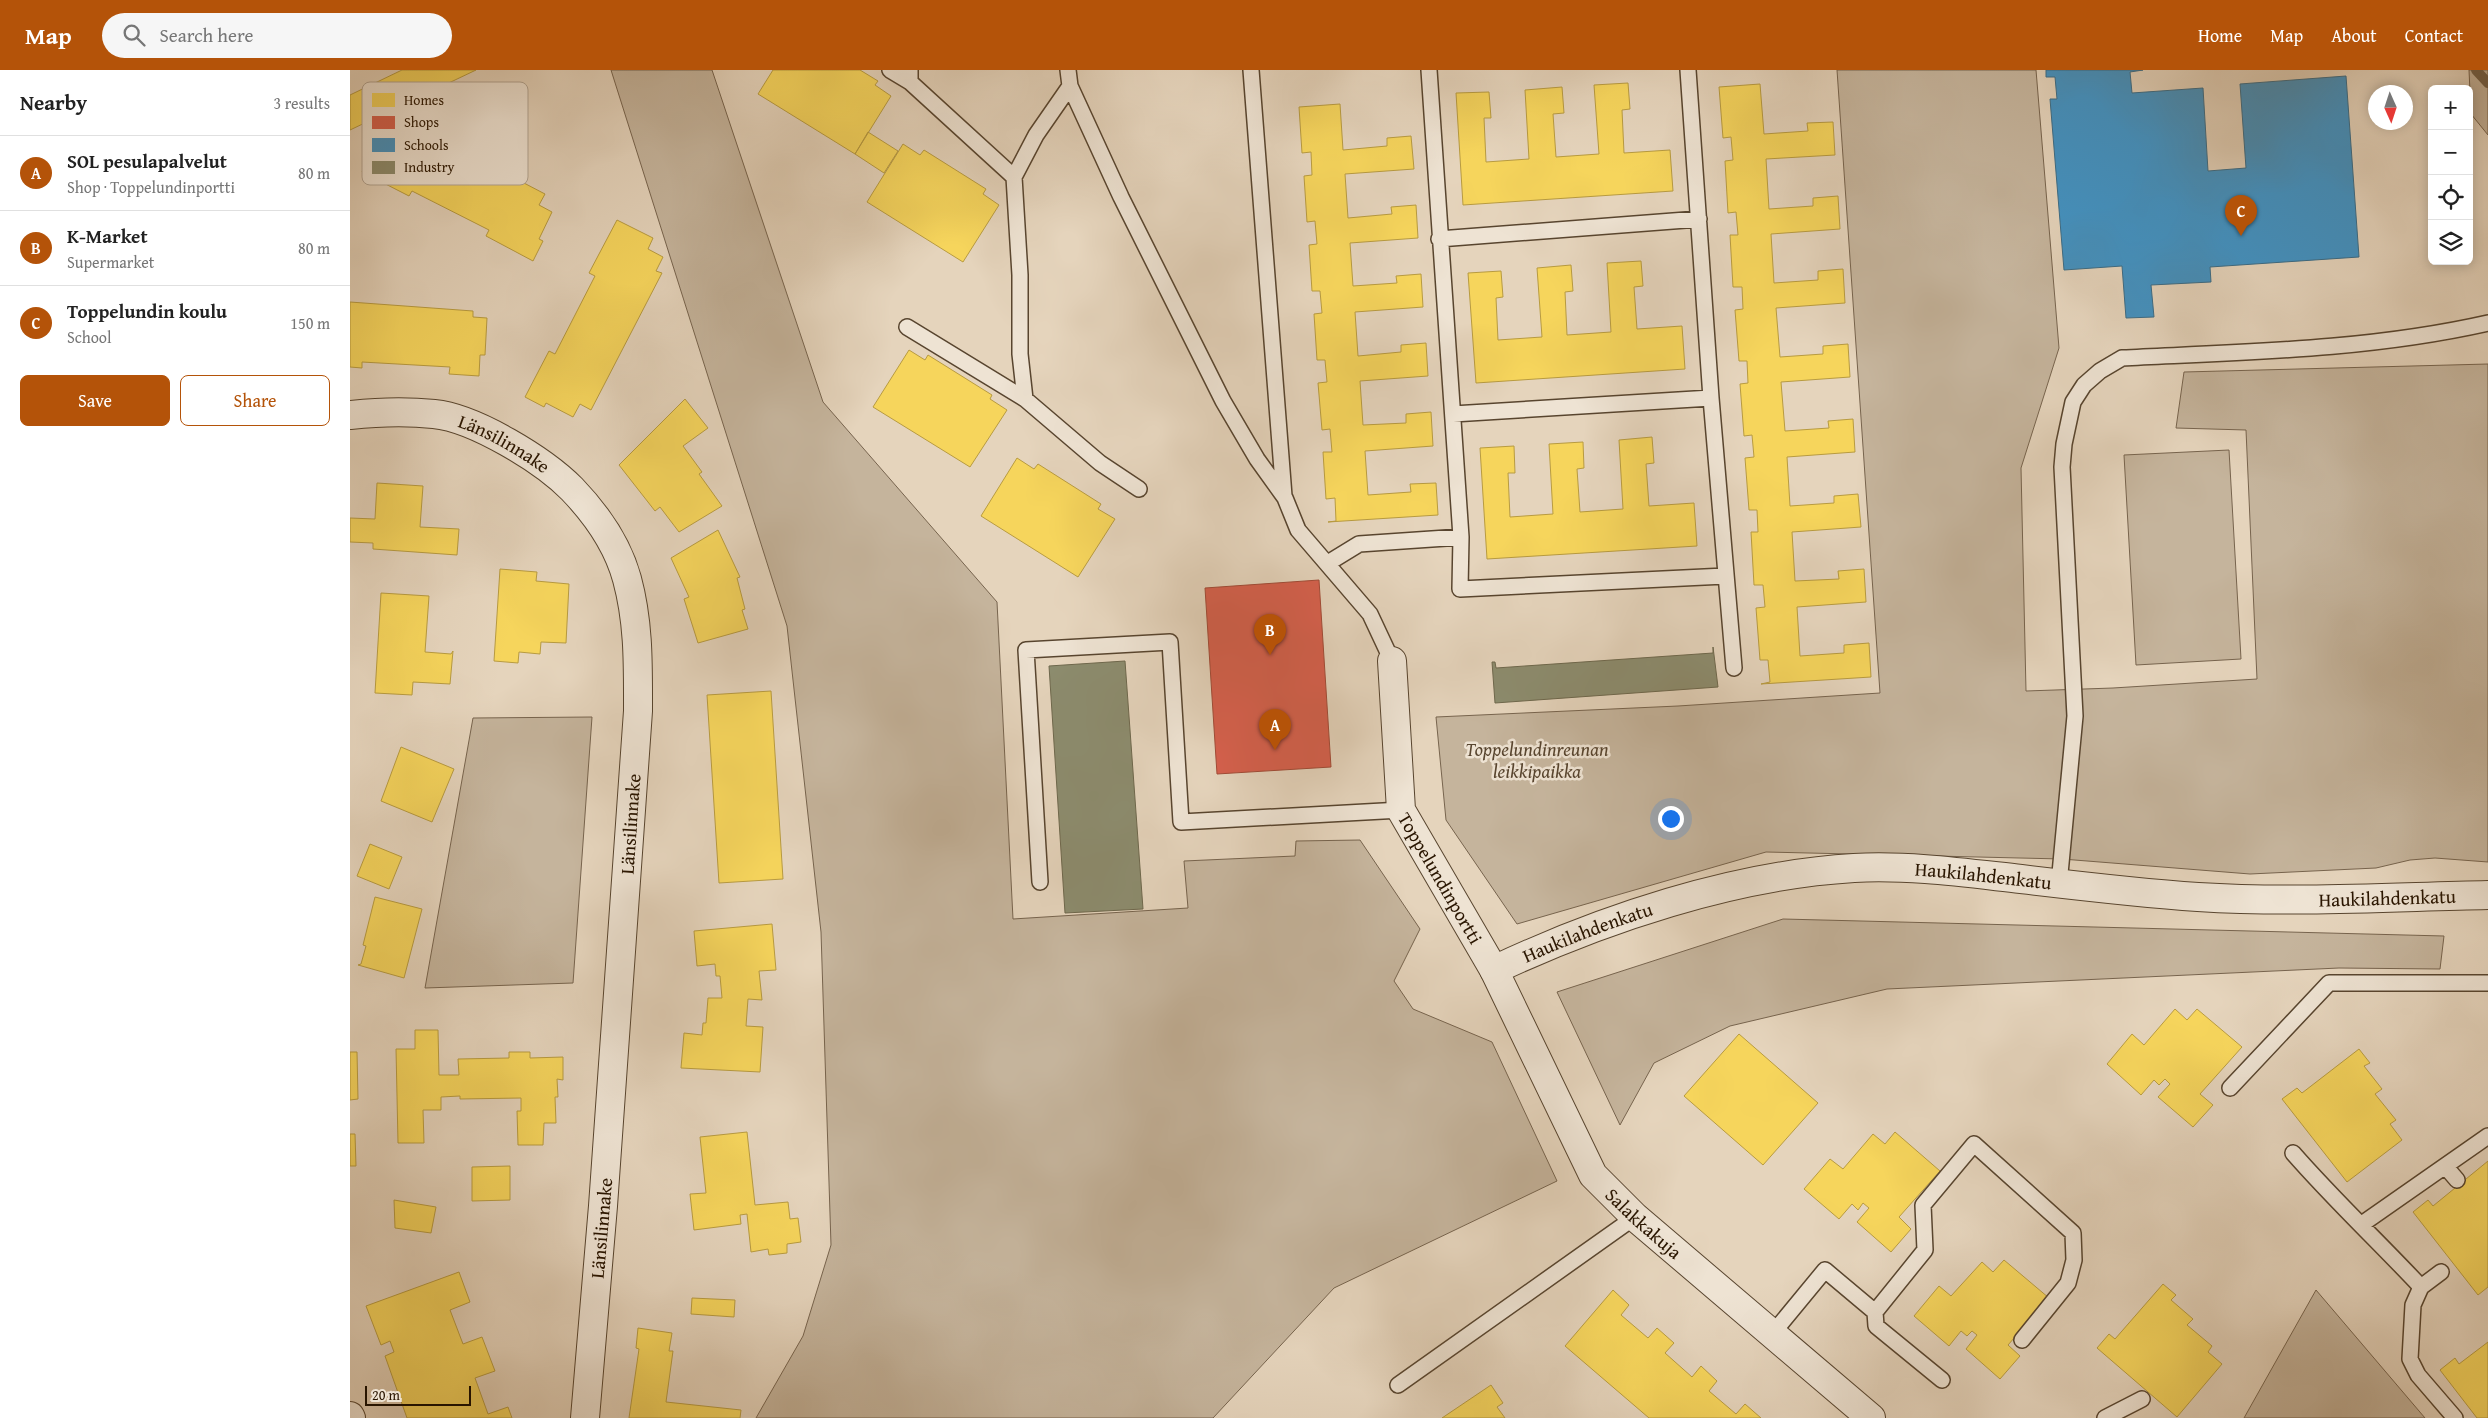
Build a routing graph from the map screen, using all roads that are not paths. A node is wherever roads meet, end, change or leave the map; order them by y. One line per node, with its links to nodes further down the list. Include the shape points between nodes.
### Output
1 (890, 70): 6 (lane)
2 (1068, 70): 7 (lane)
3 (1251, 70): 18 (lane)
4 (1429, 70): 10 (lane)
5 (1688, 70): 9 (lane)
6 (910, 76): 8 (lane)
7 (1070, 86): 8 (lane, via 1036,136); 18 (lane, via 1121,197 1223,401)
8 (1014, 177): 14 (lane, via 1020,275 1020,354)
9 (1699, 219): 10 (lane); 13 (lane)
10 (1439, 239): 15 (lane)
11 (2488, 324): 26 (lane, via 2433,336 2276,350 2122,358 2084,385 2073,402 2067,423 2062,468 2075,716)
12 (907, 327): 14 (lane)
13 (1711, 398): 15 (lane); 21 (lane)
14 (1025, 399): 17 (lane, via 1100,463)
15 (1453, 414): 19 (lane)
16 (350, 415): 46 (street, Länsilinnake, via 435,414 481,427 516,447 572,489 612,539 627,578 638,636 638,711)
17 (1139, 489)
18 (1284, 498): 20 (lane, via 1298,530)
19 (1461, 537): 20 (lane, via 1359,544); 21 (lane, via 1460,589)
20 (1328, 563): 22 (lane, via 1370,614)
21 (1725, 576): 23 (lane)
22 (1392, 661): 24 (street, Toppelundinportti)
23 (1734, 668)
24 (1401, 810): 25 (lane, via 1181,822 1170,642 1026,650); 28 (street, Toppelundinportti)
25 (1040, 882)
26 (2059, 884): 27 (street, Haukilahdenkatu, via 2199,897 2298,900); 28 (street, Haukilahdenkatu, via 1940,870 1855,868 1776,876 1680,900 1571,936)
27 (2488, 895)
28 (1494, 970): 35 (street, Salakkakuja, via 1593,1176)
29 (2488, 983): 30 (lane, via 2329,983)
30 (2230, 1088)
31 (2488, 1136): 33 (lane)
32 (2294, 1153): 36 (lane, via 2332,1198)
33 (2446, 1166): 34 (lane); 36 (lane)
34 (2457, 1180)
35 (1635, 1217): 40 (street, Salakkakuja); 43 (lane)
36 (2362, 1224): 38 (lane)
37 (2441, 1272): 38 (lane)
38 (2421, 1287): 48 (lane, via 2413,1305 2410,1359 2418,1375)
39 (1874, 1312): 40 (lane, via 1825,1270); 41 (lane, via 1925,1250 1923,1205 1974,1144 2073,1233 2074,1260 2068,1283); 42 (lane, via 1876,1326)
40 (1773, 1333): 45 (street, Salakkakuja)
41 (2022, 1340)
42 (1942, 1380)
43 (1398, 1385)
44 (2142, 1399): 47 (lane)
45 (1869, 1417)
46 (585, 1418)
47 (2105, 1418)
48 (2455, 1418)

